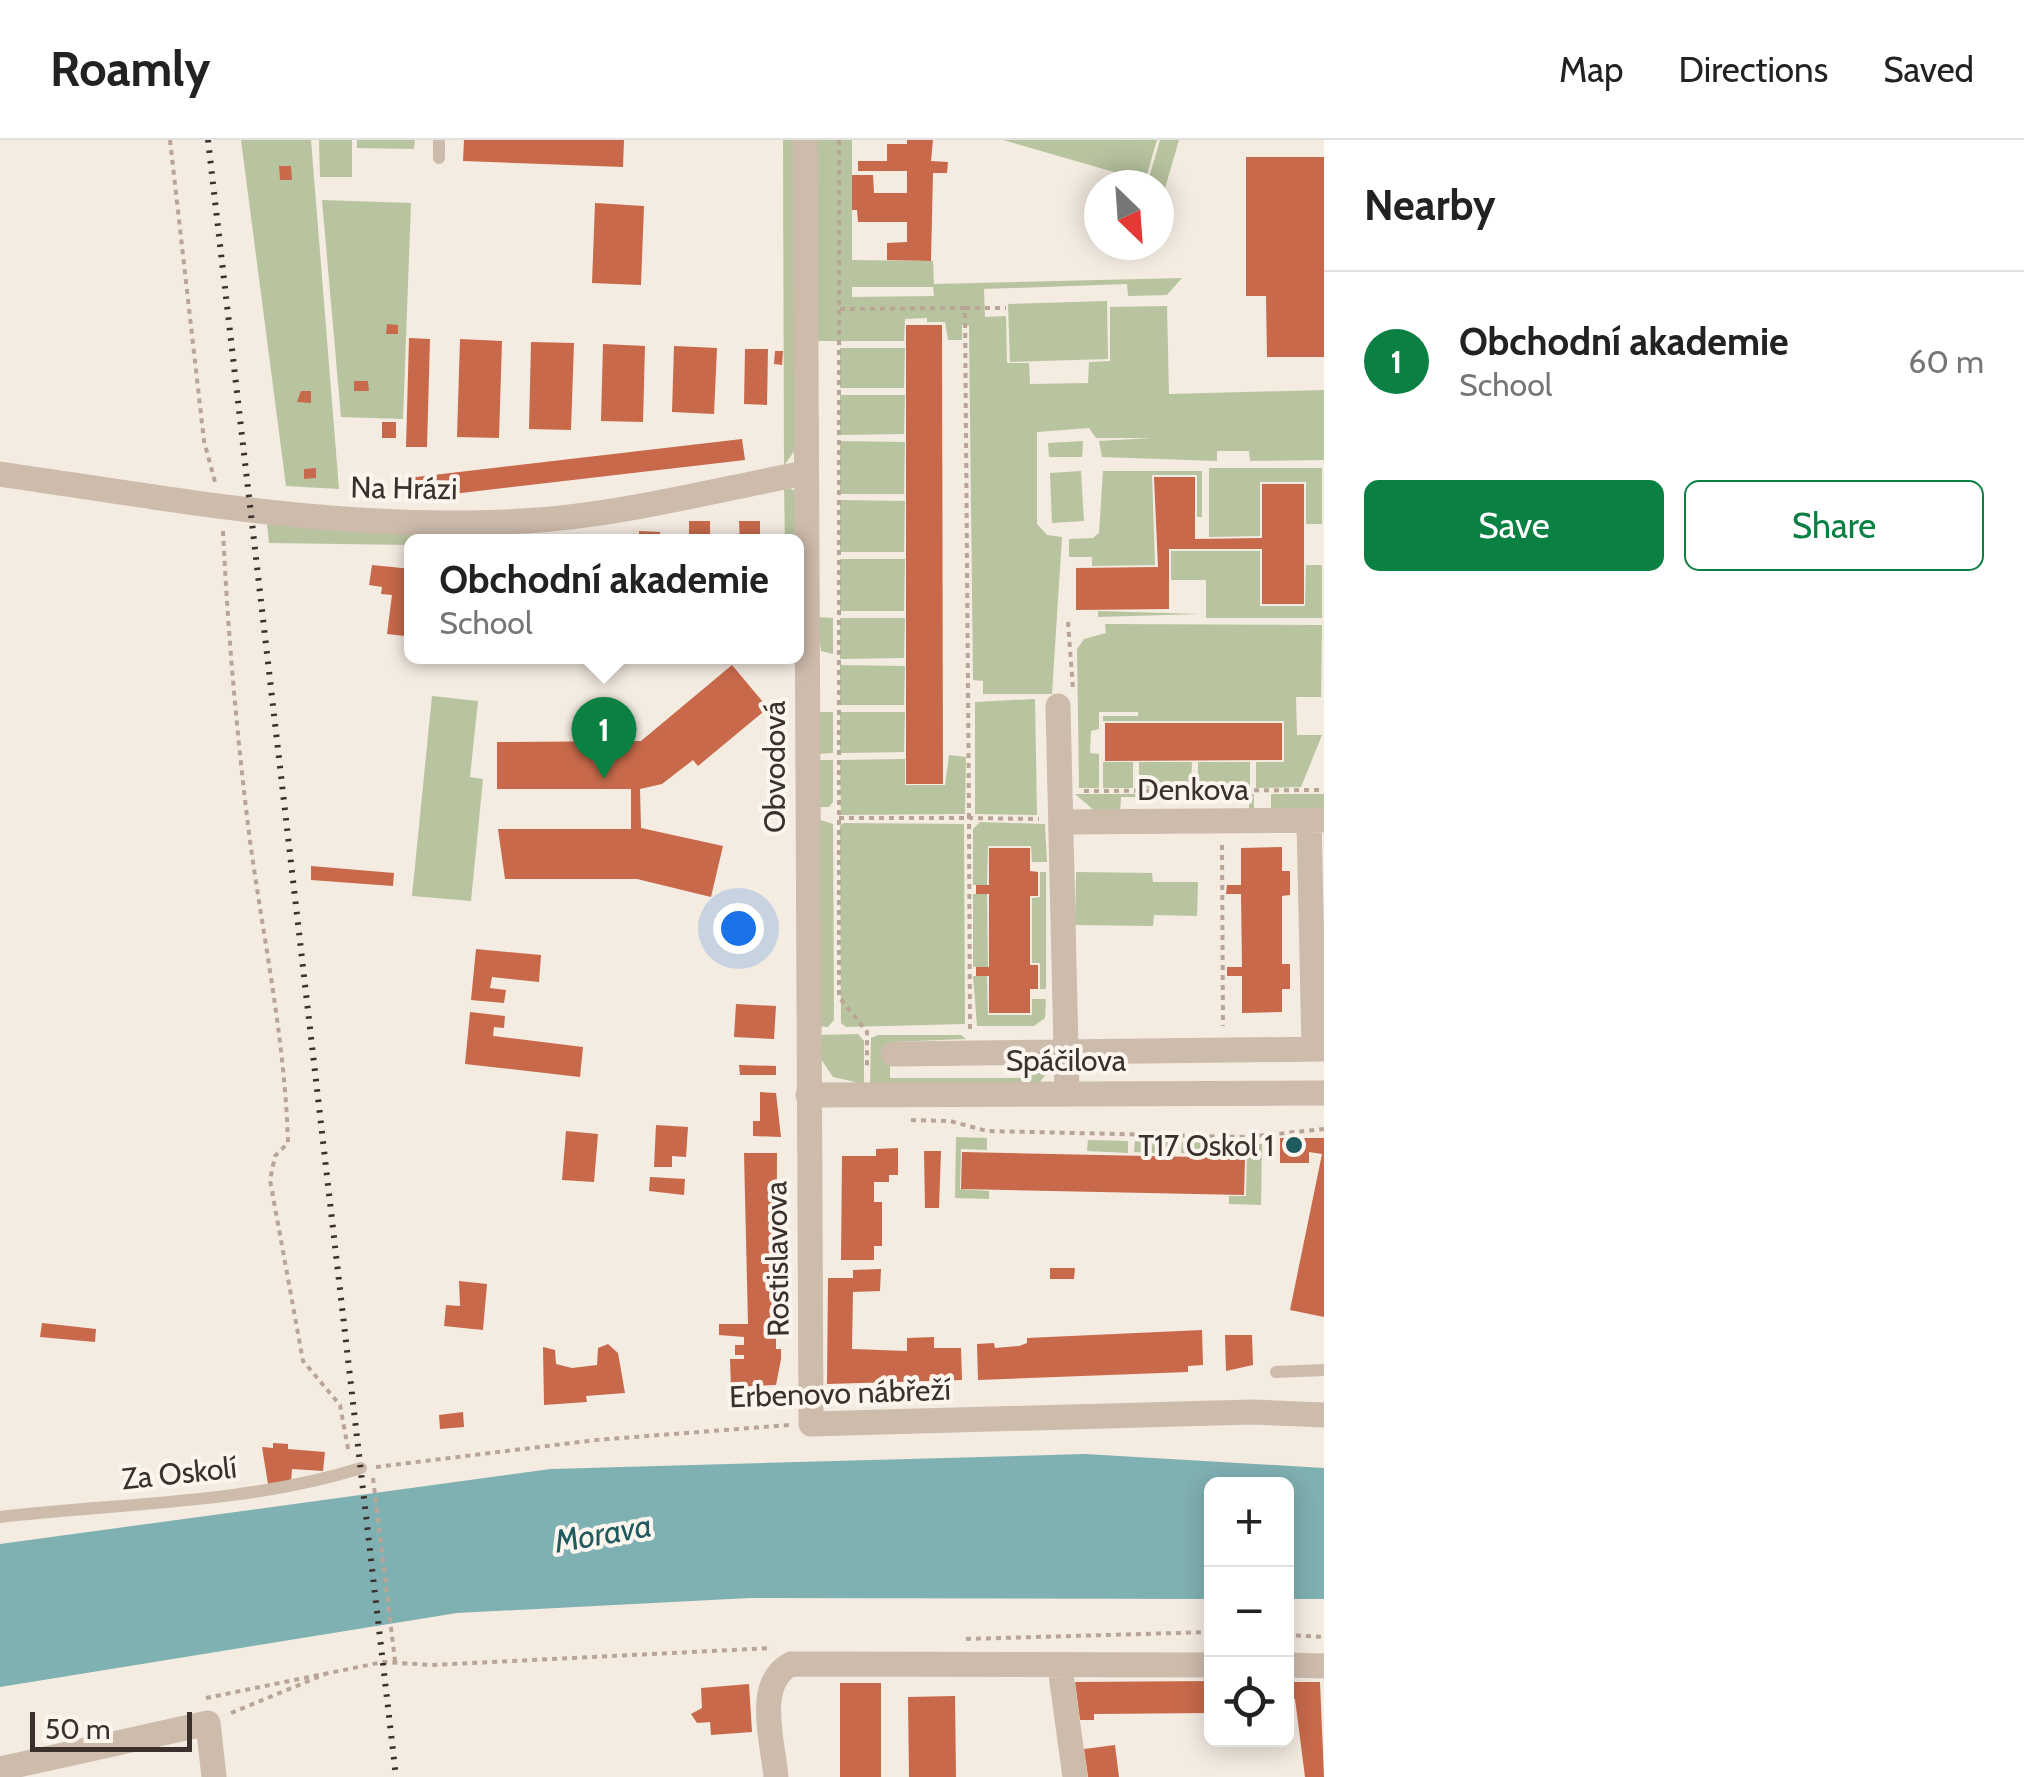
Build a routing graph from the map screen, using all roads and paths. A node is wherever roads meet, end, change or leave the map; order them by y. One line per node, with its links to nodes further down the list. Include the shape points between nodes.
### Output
1 (170, 140): 11 (path, via 204,442)
2 (439, 140): 5 (lane)
3 (805, 140): 9 (street, Obvodová)
4 (839, 140): 8 (path)
5 (439, 158)
6 (965, 308): 7 (path); 8 (path); 17 (path)
7 (1006, 308)
8 (840, 310): 16 (path)
9 (805, 473): 11 (street, Na Hrázi, via 550,519 404,524); 29 (street, Obvodová)
10 (0, 474): 11 (street, Na Hrázi)
11 (222, 509): 36 (path, via 250,840 288,1120 288,1142 275,1156 270,1180 303,1361 340,1405)
12 (1068, 622): 13 (path)
13 (1066, 699): 19 (street)
14 (1076, 790): 15 (path)
15 (1324, 790)
16 (839, 818): 17 (path); 26 (path, via 839,997 867,1032)
17 (970, 818): 19 (path); 21 (path)
18 (1316, 820): 19 (street, Denkova); 23 (street)
19 (1056, 821): 24 (street)
20 (1222, 832): 22 (path)
21 (970, 1030)
22 (1223, 1030)
23 (1319, 1049): 24 (street, Spáčilova)
24 (1065, 1052): 25 (street, Spáčilova); 27 (street)
25 (893, 1054)
26 (867, 1084)
27 (1067, 1093): 28 (street, Spáčilova); 29 (street, Spáčilova)
28 (1324, 1093)
29 (808, 1095): 35 (street, Rostislavova)
30 (911, 1120): 31 (path, via 988,1130 1247,1137)
31 (1324, 1130)
32 (1324, 1370): 33 (lane)
33 (1276, 1372)
34 (1324, 1416): 35 (street, Erbenovo nábřeží, via 1252,1412)
35 (811, 1424): 36 (path, Erbenovo nábřeží, via 596,1440)
36 (356, 1470): 38 (lane, Za Oskolí, via 246,1492)
37 (374, 1492): 44 (path)
38 (0, 1517)
39 (1204, 1632): 42 (path)
40 (1294, 1635): 41 (path)
41 (1324, 1636)
42 (962, 1639)
43 (781, 1660): 44 (path); 48 (street); 53 (street, via 768,1686)
44 (395, 1661): 49 (path)
45 (1204, 1665): 48 (street)
46 (1294, 1665): 47 (street)
47 (1324, 1666)
48 (1060, 1667): 54 (street)
49 (333, 1671): 50 (path); 50 (path)
50 (206, 1711): 51 (street); 52 (street)
51 (9, 1771)
52 (214, 1777)
53 (776, 1777)
54 (1075, 1777)

